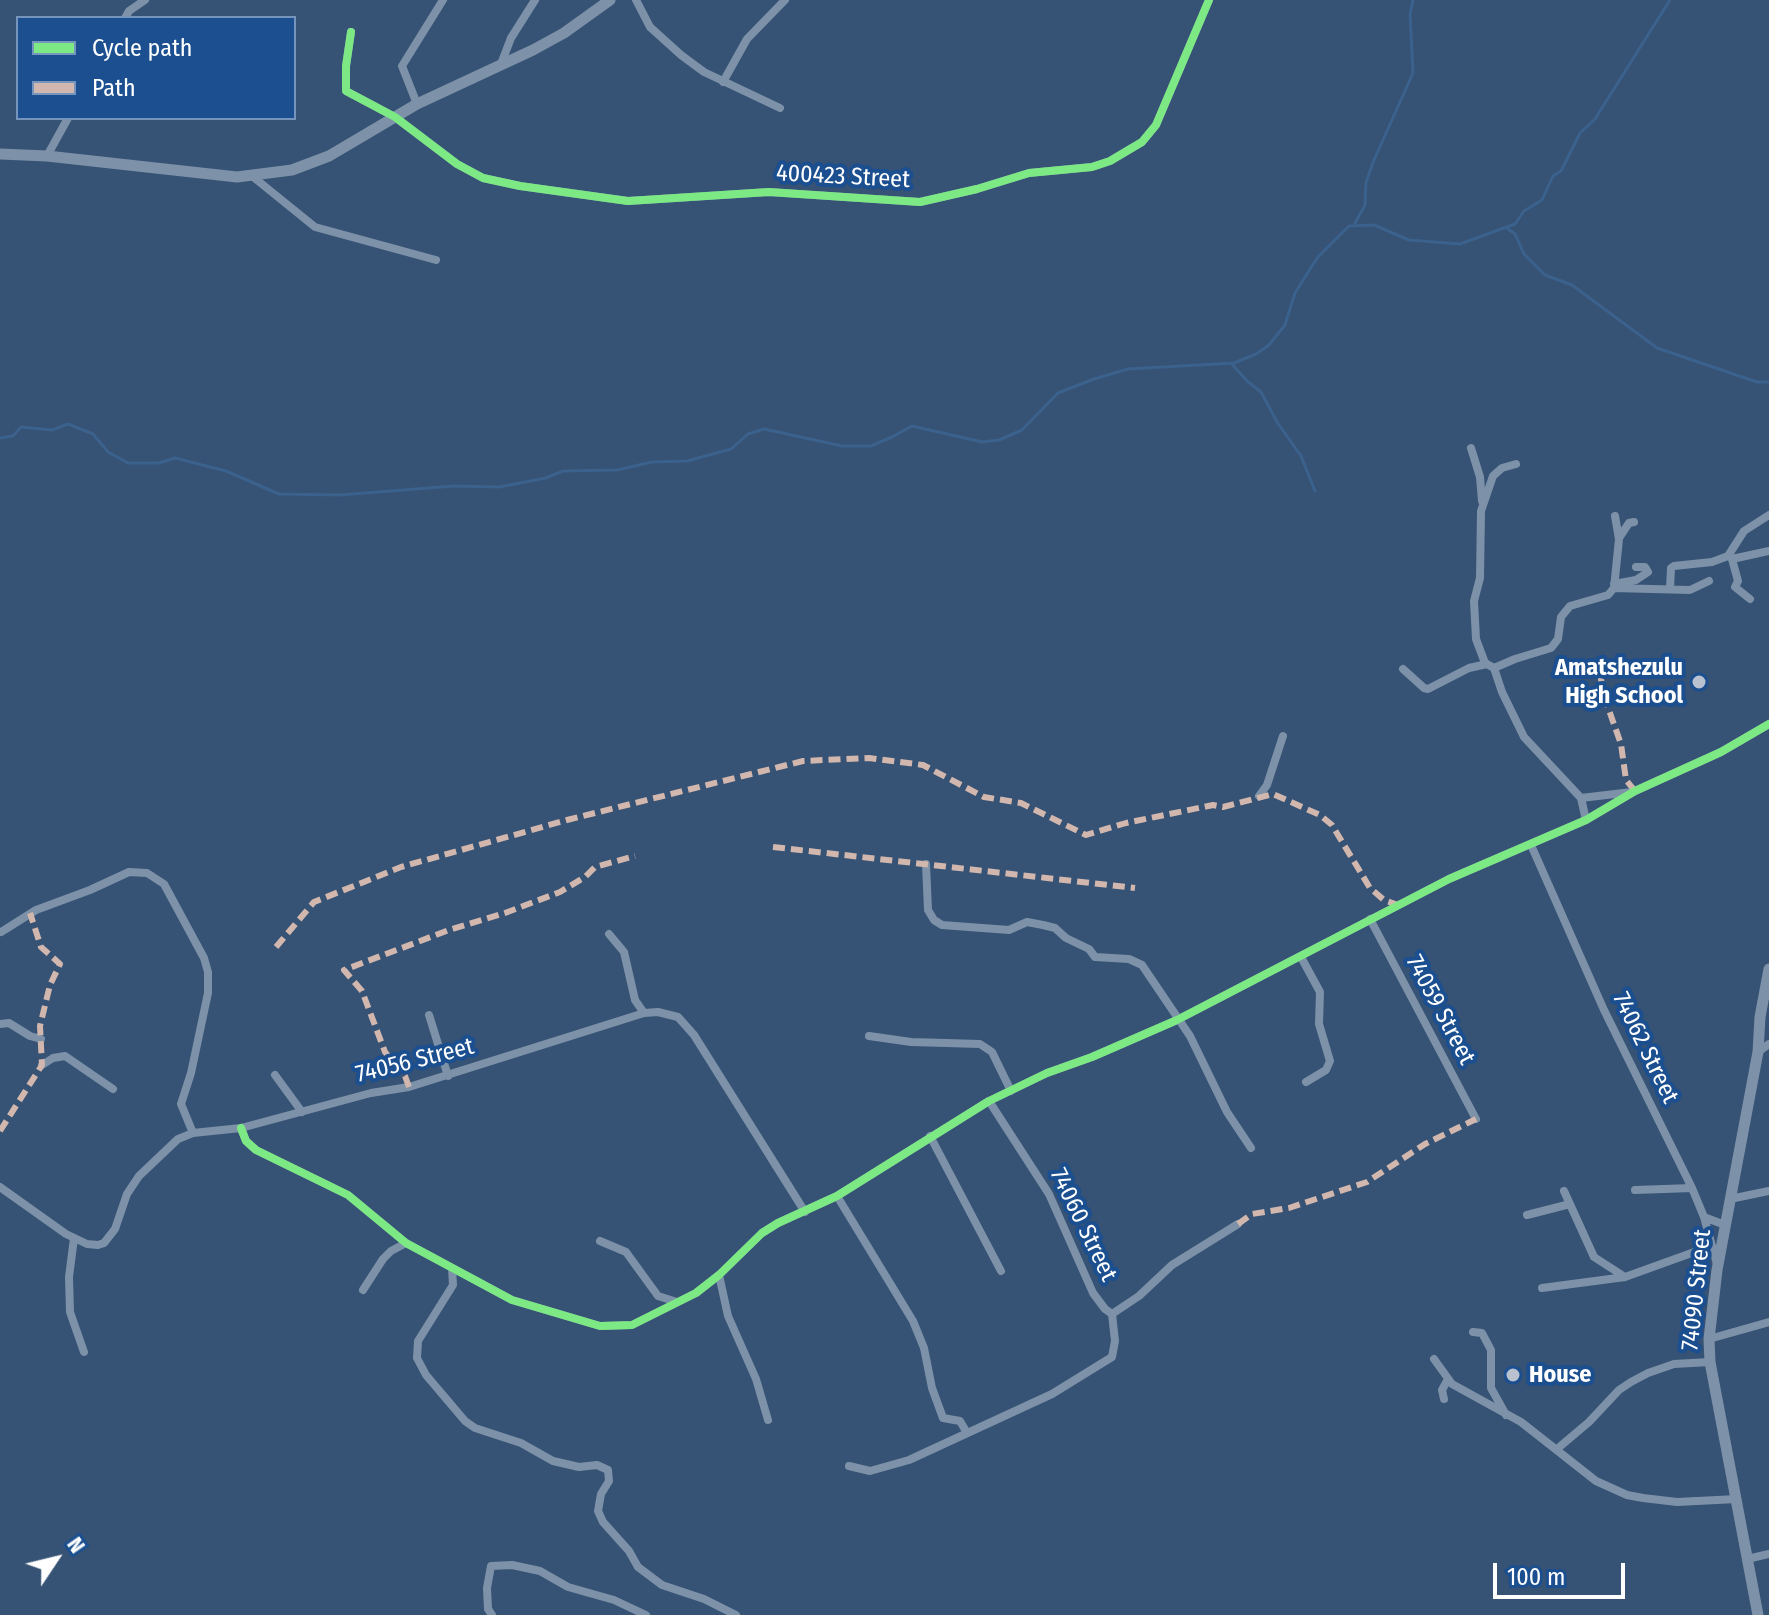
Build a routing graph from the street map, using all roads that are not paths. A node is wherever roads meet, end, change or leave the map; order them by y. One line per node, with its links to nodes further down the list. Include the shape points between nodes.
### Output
1 (145, 0): 8 (street)
2 (443, 0): 12 (street, via 402,66)
3 (535, 0): 10 (street)
4 (610, 0): 10 (street, via 564,33)
5 (636, 0): 11 (street, via 661,39)
6 (785, 0): 11 (street, via 747,39)
7 (1209, 0): 14 (street, 400423 Street, via 1156,125 1142,142 1092,167 1029,173 920,202 769,192 628,201 520,186 483,178 457,164)
8 (126, 16)
9 (351, 32): 14 (street, 400423 Street, via 346,91)
10 (501, 64): 12 (street)
11 (723, 82): 13 (street)
12 (417, 104): 14 (street)
13 (780, 108)
14 (395, 117): 18 (street, via 329,156 292,170)
15 (67, 120): 17 (street)
16 (0, 154): 17 (street)
17 (47, 156): 18 (street, via 180,173)
18 (252, 176): 19 (street, via 315,227)
19 (436, 260)
20 (1471, 448): 22 (street)
21 (1516, 464): 22 (street, via 1498,470)
22 (1482, 502): 34 (street, via 1480,578 1474,601 1478,649)
23 (1615, 516): 26 (street)
24 (1769, 517): 28 (street, via 1744,531)
25 (1634, 522): 26 (street)
26 (1619, 539): 31 (street)
27 (1769, 551): 28 (street)
28 (1730, 557): 32 (street, via 1674,566); 33 (street, via 1735,587)
29 (1636, 567): 31 (street, via 1648,572)
30 (1709, 581): 32 (street, via 1690,590)
31 (1614, 586): 32 (street); 34 (street, via 1608,595 1570,606 1551,648)
32 (1670, 589)
33 (1750, 599)
34 (1490, 666): 35 (street, via 1469,668 1428,689); 40 (street, via 1524,737)
35 (1403, 669)
36 (1769, 724): 38 (street)
37 (1283, 736): 39 (street)
38 (1635, 791): 40 (street); 41 (street)
39 (1259, 796)
40 (1581, 798): 41 (street)
41 (1586, 820): 42 (street)
42 (1531, 845): 44 (street); 71 (street, 74062 Street, via 1604,1010)
43 (926, 864): 51 (street, via 928,910 942,925 1009,930 1027,922 1055,928 1095,957 1142,965)
44 (1370, 919): 47 (street); 65 (street, 74059 Street)
45 (1, 932): 67 (street, via 36,910 129,872 147,873 164,884 208,972 208,993 181,1104)
46 (609, 934): 49 (street, via 624,952 635,1000)
47 (1301, 957): 51 (street); 60 (street, via 1320,992 1319,1024 1330,1061 1326,1070)
48 (1769, 969): 56 (street, 74090 Street)
49 (644, 1013): 59 (street, 74056 Street); 78 (street, via 668,1014 685,1023)
50 (429, 1015): 59 (street)
51 (1177, 1020): 62 (street); 69 (street)
52 (0, 1024): 54 (street, via 9,1023)
53 (869, 1036): 62 (street, via 980,1044 992,1052)
54 (41, 1039)
55 (1769, 1044): 56 (street)
56 (1758, 1052): 76 (street, 74090 Street)
57 (42, 1065): 61 (street, via 65,1056)
58 (275, 1075): 64 (street)
59 (448, 1076): 64 (street, 74056 Street)
60 (1306, 1082)
61 (113, 1089)
62 (1011, 1091): 63 (street)
63 (989, 1101): 68 (street); 95 (street, 74060 Street, via 1049,1194 1093,1293)
64 (302, 1112): 66 (street, 74056 Street)
65 (1476, 1119)
66 (241, 1128): 67 (street, 74056 Street); 85 (street, via 251,1146 348,1195)
67 (193, 1133): 83 (street, 74056 Street, via 171,1144 139,1176 104,1243)
68 (930, 1136): 75 (street); 89 (street)
69 (1251, 1148)
70 (0, 1187): 83 (street)
71 (1692, 1188): 72 (street); 80 (street, 74062 Street)
72 (1635, 1190)
73 (1564, 1191): 77 (street)
74 (1769, 1191): 76 (street)
75 (837, 1196): 78 (street); 106 (street, via 913,1321 943,1418 960,1421)
76 (1730, 1199): 82 (street, 74090 Street)
77 (1570, 1204): 79 (street); 91 (street, via 1594,1257)
78 (805, 1212): 90 (street, via 762,1233)
79 (1527, 1215)
80 (1704, 1217): 82 (street); 86 (street, 74062 Street)
81 (1238, 1224): 95 (street, 74060 Street, via 1172,1265)
82 (1725, 1225): 88 (street, 74090 Street)
83 (74, 1238): 99 (street, via 70,1312)
84 (600, 1241): 94 (street, via 626,1252 658,1296)
85 (406, 1243): 87 (street); 93 (street, via 383,1259)
86 (1711, 1246): 88 (street, 74062 Street); 91 (street)
87 (452, 1268): 94 (street, via 512,1300 600,1326 632,1325); 114 (street, via 453,1285 418,1341 417,1358 426,1375 475,1428 521,1443 553,1461 608,1470 598,1511 638,1567 667,1588)
88 (1717, 1270): 98 (street, 74090 Street)
89 (1001, 1271)
90 (719, 1275): 94 (street); 105 (street, via 728,1316)
91 (1625, 1277): 92 (street)
92 (1542, 1288)
93 (363, 1290)
94 (678, 1302)
95 (1112, 1314): 106 (street, via 1112,1357 1052,1394)
96 (1769, 1322): 98 (street)
97 (1477, 1331): 104 (street, via 1491,1350 1491,1388)
98 (1709, 1339): 101 (street, 74090 Street)
99 (84, 1352)
100 (1434, 1359): 102 (street)
101 (1710, 1362): 107 (street, via 1674,1364 1631,1382); 109 (street, 74090 Street)
102 (1448, 1379): 103 (street); 104 (street)
103 (1444, 1399)
104 (1506, 1416): 107 (street)
105 (768, 1420)
106 (967, 1433): 108 (street, via 885,1468)
107 (1557, 1449): 109 (street, via 1596,1481 1627,1495 1677,1502)
108 (849, 1466)
109 (1737, 1499): 111 (street, 74090 Street)
110 (1769, 1554): 111 (street)
111 (1747, 1559): 115 (street, 74090 Street)
112 (492, 1615): 113 (street, via 491,1566 512,1565 540,1571 568,1587)
113 (646, 1615)
114 (736, 1615)
115 (1758, 1615)

